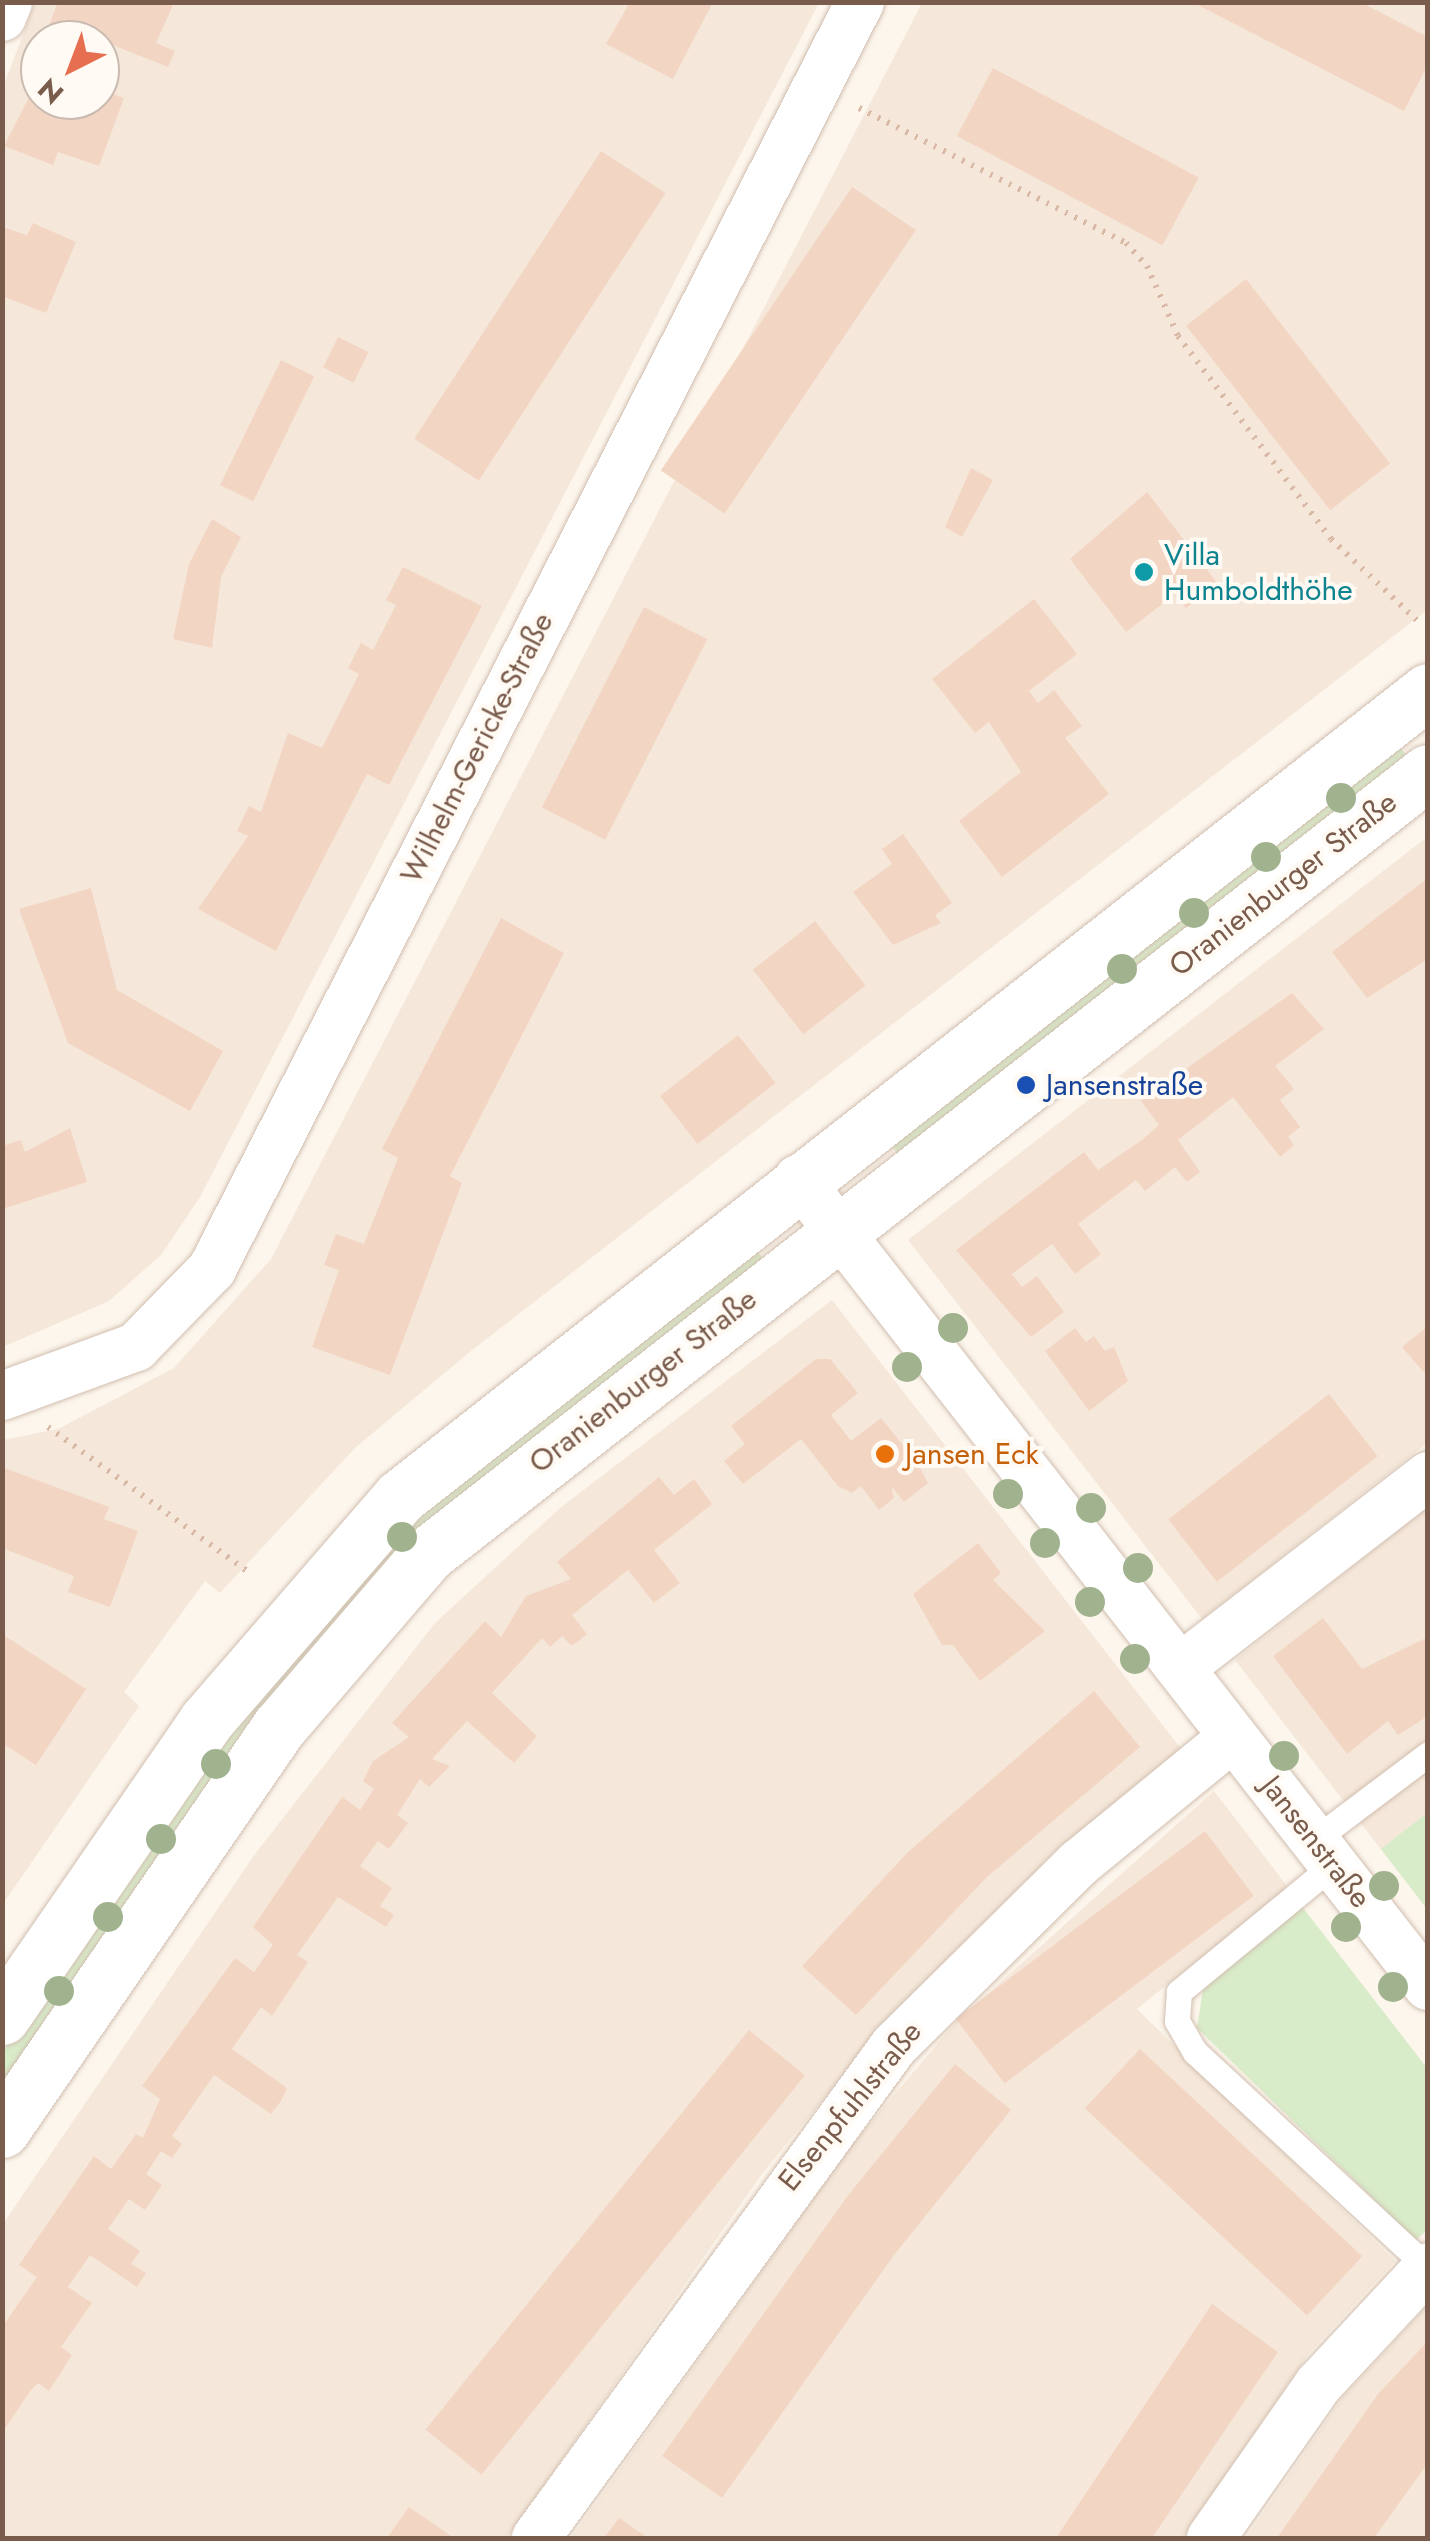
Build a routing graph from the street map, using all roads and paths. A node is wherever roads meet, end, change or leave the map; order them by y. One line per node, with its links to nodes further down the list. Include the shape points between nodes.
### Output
1 (8, 2): 3 (street)
2 (860, 2): 10 (street, Wilhelm-Gericke-Straße, via 212,1270 136,1347)
3 (2, 18)
4 (858, 108): 5 (path, via 1126,243 1148,266 1178,336 1331,539)
5 (1422, 626)
6 (1428, 691): 8 (main road)
7 (1428, 772): 9 (main road, Oranienburger Straße)
8 (798, 1179): 9 (street, Jansenstraße); 19 (main road, via 461,1443 335,1562 206,1721)
9 (838, 1231): 14 (street, Jansenstraße); 20 (main road, Oranienburger Straße, via 480,1508 380,1602 280,1726)
10 (2, 1396)
11 (42, 1422): 13 (path)
12 (1428, 1476): 14 (street)
13 (250, 1574)
14 (1180, 1668): 15 (street, Jansenstraße)
15 (1233, 1736): 17 (street, Jansenstraße); 22 (street, Elsenpfuhlstraße, via 1079,1863 894,2046)
16 (1428, 1754): 17 (lane)
17 (1323, 1852): 18 (street, Jansenstraße); 21 (lane, via 1179,1992 1177,2020 1195,2052)
18 (1428, 1986)
19 (2, 2017)
20 (2, 2130)
21 (1427, 2267): 23 (street, via 1318,2385)
22 (536, 2538)
23 (1211, 2538)

